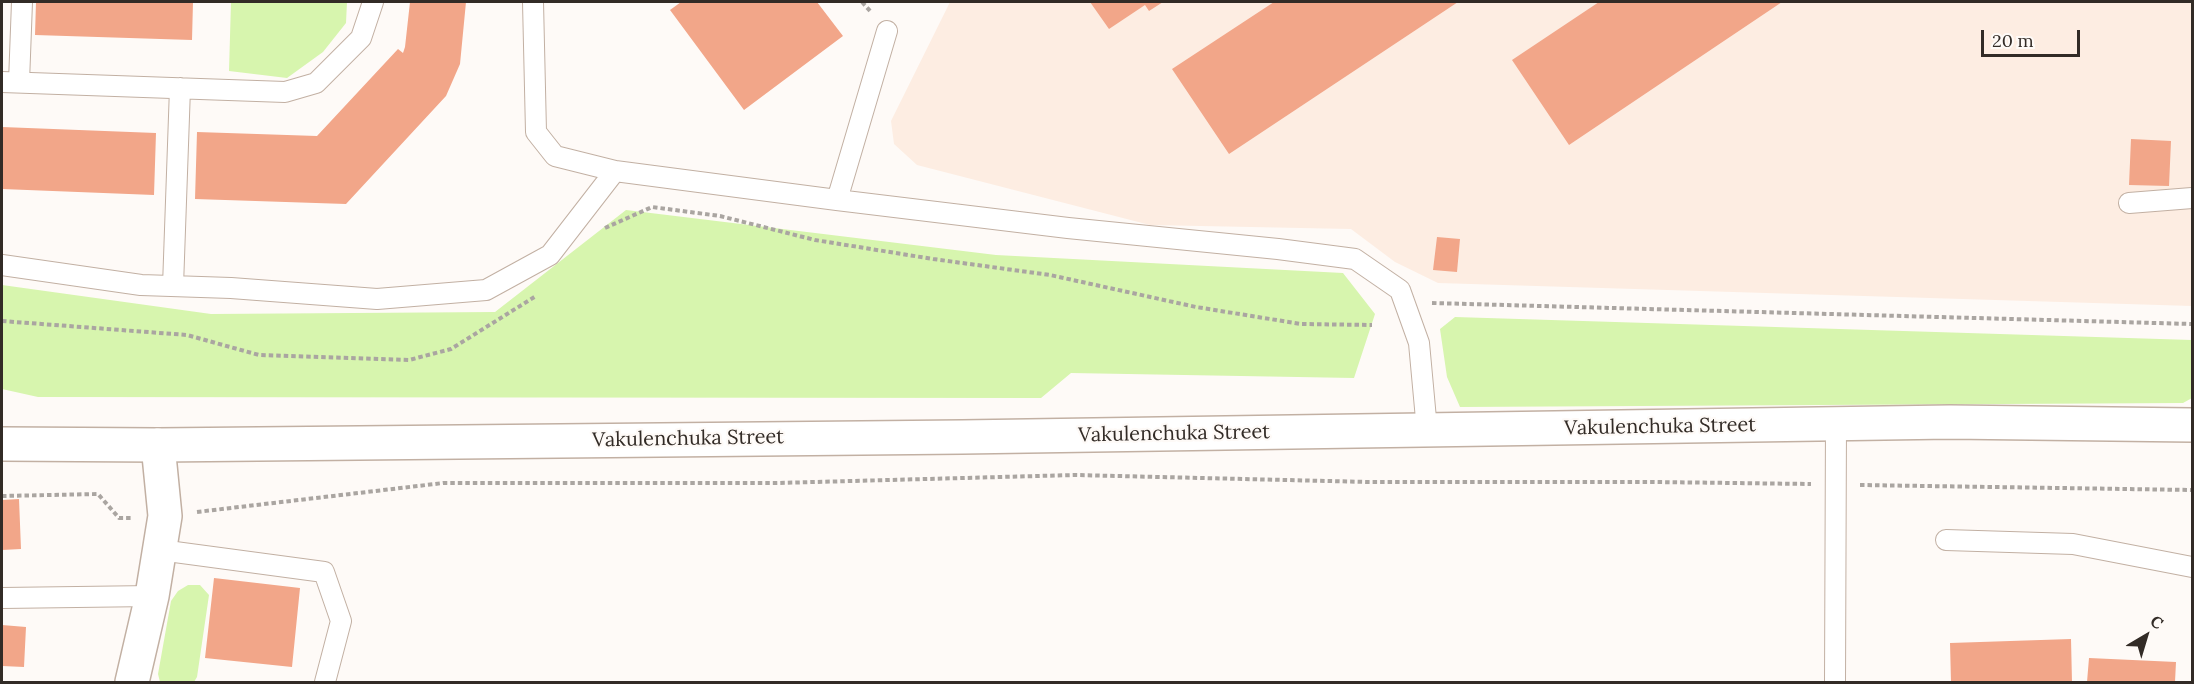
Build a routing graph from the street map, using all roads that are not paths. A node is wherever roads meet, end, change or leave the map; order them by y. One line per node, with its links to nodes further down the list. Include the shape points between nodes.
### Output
1 (22, 2): 5 (lane)
2 (373, 2): 6 (lane, via 361,38 316,83 285,92)
3 (533, 2): 7 (lane, via 536,132 555,156)
4 (887, 31): 9 (lane)
5 (10, 82): 6 (lane)
6 (180, 88): 12 (lane)
7 (615, 171): 9 (lane); 12 (lane, via 550,255 486,290 377,299)
8 (2193, 198): 10 (lane)
9 (837, 200): 15 (lane, via 1355,259 1400,290 1419,343)
10 (2129, 202)
11 (2, 265): 12 (lane)
12 (173, 286)
13 (1836, 424): 14 (main road, Vakulenchuka Street); 15 (main road, Vakulenchuka Street); 25 (lane)
14 (2192, 425)
15 (1427, 430): 17 (main road, Vakulenchuka Street)
16 (2, 444): 17 (main road, Vakulenchuka Street)
17 (158, 445): 19 (main road, via 165,516)
18 (1946, 540): 20 (lane, via 2073,544)
19 (160, 550): 21 (main road); 24 (lane, via 324,572 341,621)
20 (2193, 567)
21 (152, 596): 22 (lane); 23 (main road)
22 (2, 598)
23 (132, 682)
24 (325, 682)
25 (1835, 682)

